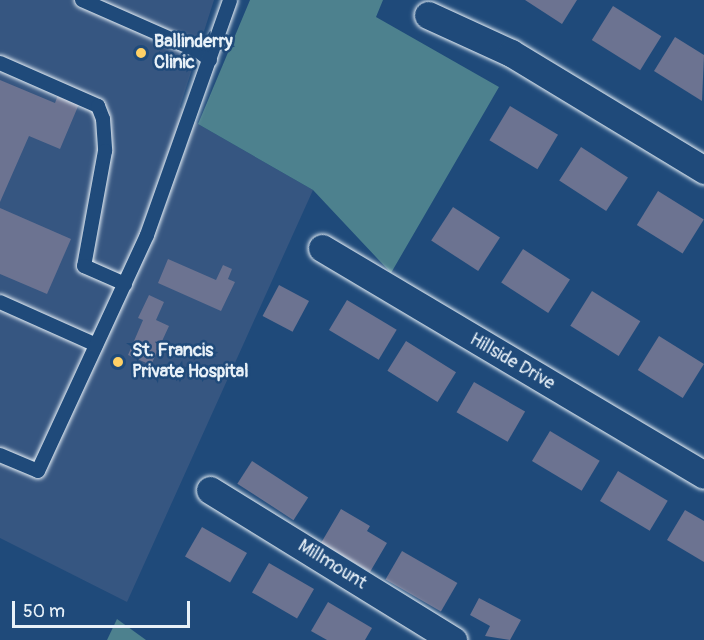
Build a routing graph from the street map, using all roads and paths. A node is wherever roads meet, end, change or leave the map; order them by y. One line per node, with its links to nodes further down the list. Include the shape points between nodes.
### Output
1 (82, 0): 4 (lane, via 198,51)
2 (230, 0): 4 (lane)
3 (428, 15): 6 (street, via 511,53)
4 (210, 60): 8 (lane, via 147,235)
5 (0, 63): 8 (lane, via 98,106 104,119 105,151 84,266)
6 (704, 171)
7 (322, 248): 12 (street, Hillside Drive)
8 (125, 284): 10 (lane)
9 (0, 302): 10 (lane)
10 (96, 345): 11 (lane, via 38,471)
11 (0, 455)
12 (704, 474)
13 (210, 490): 14 (street, Millmount)
14 (453, 640)

